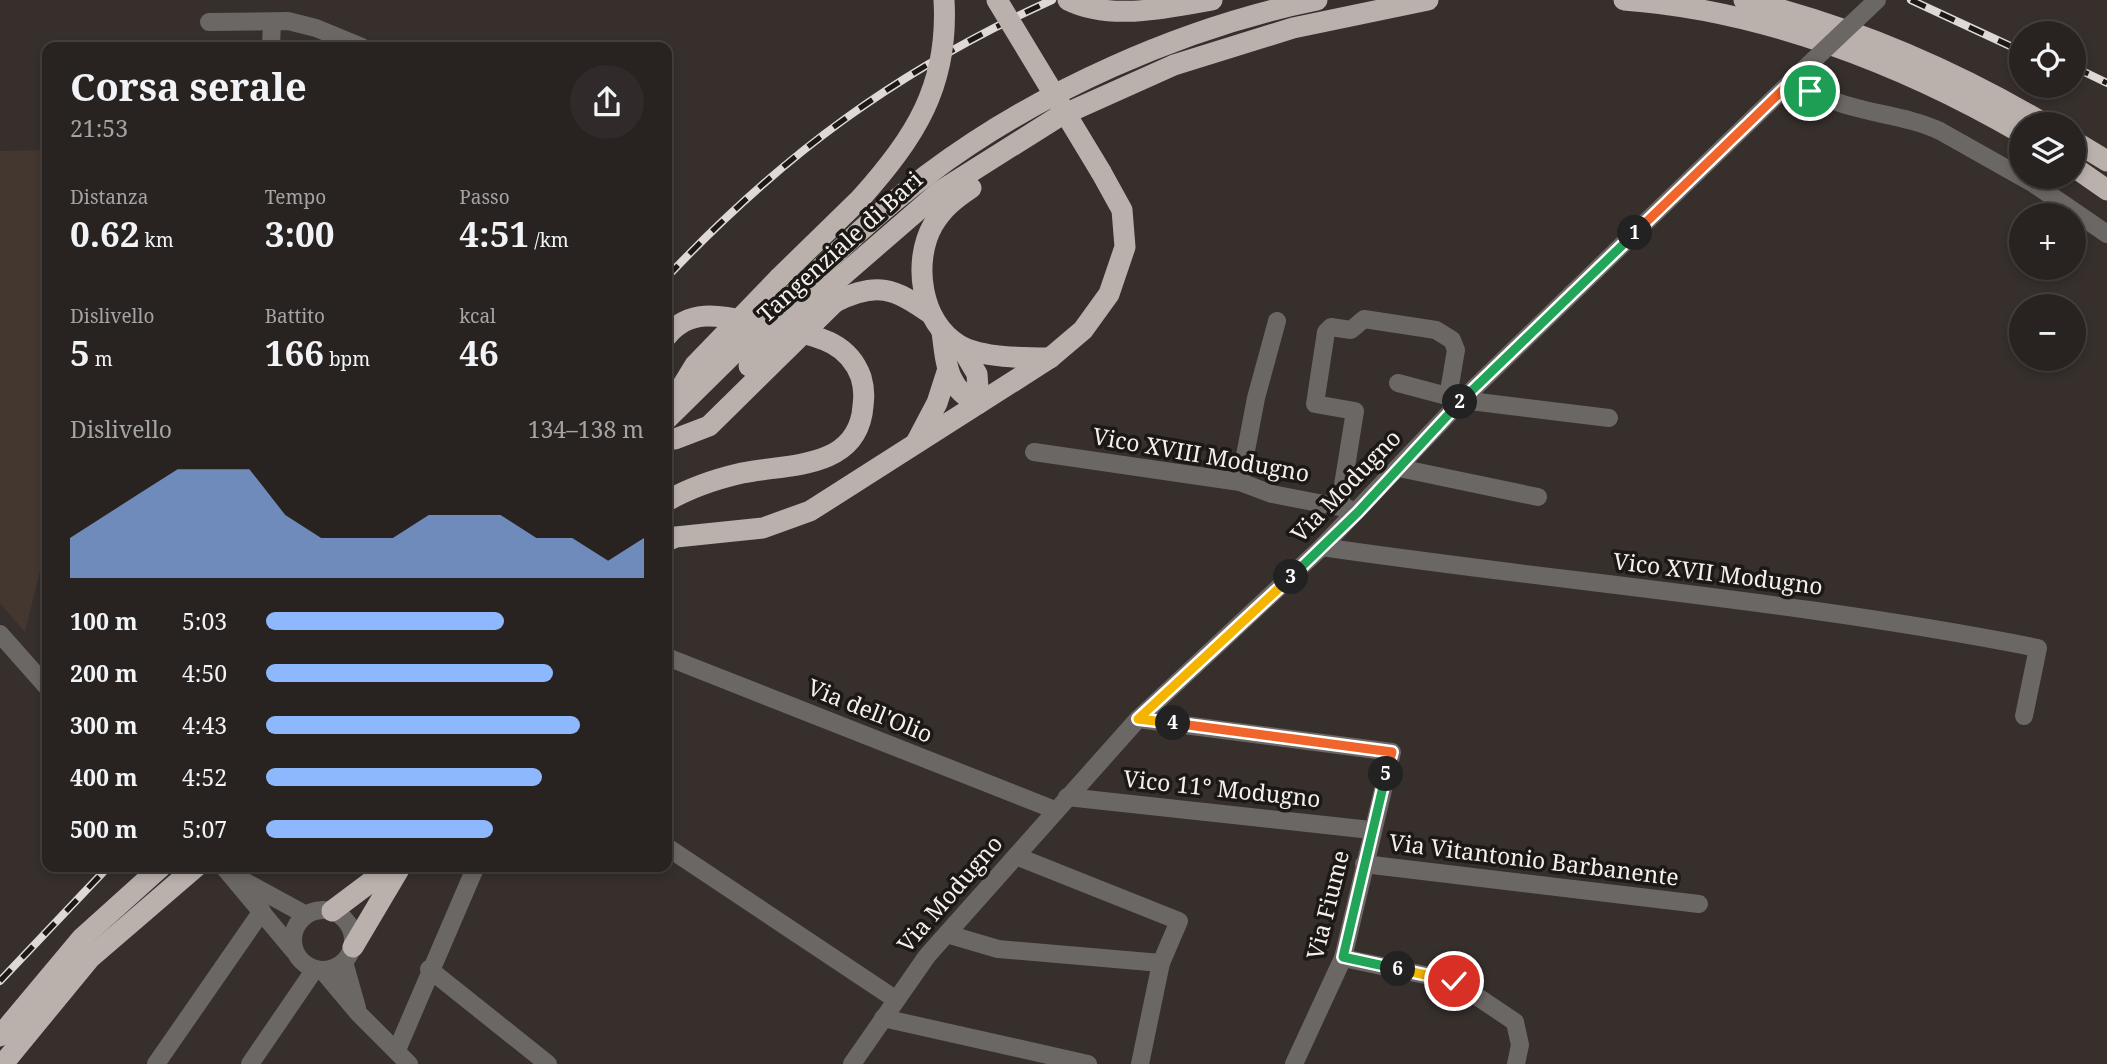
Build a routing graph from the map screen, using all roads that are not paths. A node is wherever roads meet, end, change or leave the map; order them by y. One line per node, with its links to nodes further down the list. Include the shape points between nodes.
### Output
1 (944, 0): 34 (highway, bridge, via 946,30 933,93 902,152 695,365)
2 (997, 0): 30 (highway, bridge, via 1122,210 1125,247 1109,294 1083,330)
3 (1068, 0): 4 (highway, via 1118,10)
4 (1212, 0)
5 (1317, 0): 25 (highway, Tangenziale di Bari, via 1164,45 1047,99 929,174 860,230)
6 (1428, 0): 18 (highway, Tangenziale di Bari, via 1293,28 1174,65)
7 (1624, 0): 19 (highway, via 1745,21 1849,52 1933,87)
8 (1744, 0): 11 (highway)
9 (1774, 0): 11 (highway)
10 (1877, 0): 16 (street, Via Modugno, bridge)
11 (1795, 12): 17 (highway, via 1865,36 1988,90)
12 (209, 22): 13 (street)
13 (272, 22): 14 (street); 15 (street, via 316,28)
14 (271, 42)
15 (350, 42)
16 (1799, 74): 24 (street, via 1810,91 1827,99 1940,131 2034,184); 33 (street, Via Modugno)
17 (2025, 112)
18 (1058, 117): 25 (highway, Tangenziale di Bari, via 939,192); 27 (highway, via 1021,154 949,203 932,226 923,254 924,287)
19 (2009, 127)
20 (2086, 148): 21 (highway)
21 (2107, 160)
22 (2086, 175): 23 (highway)
23 (2107, 190)
24 (2107, 234)
25 (818, 295): 27 (highway, via 887,290 906,296); 36 (highway, Tangenziale di Bari, bridge); 38 (highway, bridge, via 709,426)
26 (1277, 321): 42 (street)
27 (936, 323): 29 (highway); 31 (highway)
28 (672, 332): 44 (highway, via 690,318 714,315 816,336 840,346 856,365 866,392 860,424 844,448 816,462 707,482)
29 (961, 347): 30 (highway); 35 (highway, via 977,374)
30 (1050, 358): 35 (highway)
31 (947, 372): 35 (highway, via 965,398); 39 (highway)
32 (1398, 383): 33 (street)
33 (1455, 398): 37 (street); 41 (street, Via Modugno); 45 (street, via 1455,350 1447,335 1364,319 1351,330 1331,327 1326,332 1315,404 1355,411)
34 (672, 402)
35 (979, 403): 39 (highway)
36 (672, 415)
37 (1609, 418)
38 (672, 443)
39 (915, 444): 47 (highway, via 810,511 763,528)
40 (1034, 452): 42 (street, Vico XVIII Modugno)
41 (1399, 468): 43 (street); 46 (street, Via Modugno)
42 (1240, 482): 45 (street, Vico XVIII Modugno, via 1272,494)
43 (1538, 497)
44 (672, 498)
45 (1340, 504): 46 (street, Vico XVIII Modugno)
46 (1358, 512): 48 (street, Via Modugno)
47 (672, 539)
48 (1322, 547): 54 (street, Vico XVII Modugno, via 1783,607 2038,648); 55 (street, Via Modugno)
49 (0, 634): 52 (street)
50 (0, 655): 52 (street)
51 (672, 659): 56 (street, Via dell'Olio)
52 (22, 660): 53 (street)
53 (42, 682)
54 (2024, 716)
55 (1138, 719): 56 (street, Via Modugno); 57 (street, Via Fiume, via 1392,752)
56 (1061, 804): 57 (street, Vico 11° Modugno); 59 (street, Via Modugno)
57 (1371, 830): 60 (street, Via Fiume)
58 (672, 850): 79 (street)
59 (1016, 856): 72 (street, Via Modugno); 76 (street, via 1178,920)
60 (1364, 864): 68 (street, Via Vitantonio Barbanente); 75 (street, Via Fiume)
61 (155, 872): 82 (highway, via 82,938)
62 (190, 872): 84 (highway, via 90,958)
63 (229, 872): 69 (street)
64 (230, 872): 71 (street)
65 (385, 872): 70 (highway)
66 (397, 872): 74 (highway)
67 (472, 872): 78 (street)
68 (1699, 904)
69 (262, 911): 73 (street); 85 (street)
70 (332, 911): 71 (street, via 315,910); 74 (street, via 347,921 354,937)
71 (306, 915): 73 (street, via 293,936)
72 (947, 934): 76 (street, via 998,949); 79 (street, Via Modugno)
73 (296, 953): 77 (street)
74 (349, 954): 77 (street); 80 (street)
75 (1343, 957): 92 (street, Via Fiume); 93 (street, via 1454,981 1514,1022 1520,1045)
76 (1161, 963): 91 (street)
77 (319, 969): 80 (street); 86 (street)
78 (429, 970): 83 (street); 88 (street)
79 (895, 999): 81 (street, Via Modugno)
80 (359, 1014): 83 (street)
81 (883, 1018): 89 (street, Via Modugno); 90 (street)
82 (0, 1036)
83 (397, 1050): 87 (street)
84 (3, 1064)
85 (156, 1064)
86 (250, 1064)
87 (410, 1064)
88 (548, 1064)
89 (852, 1064)
90 (1088, 1064)
91 (1140, 1064)
92 (1294, 1064)
93 (1516, 1064)

